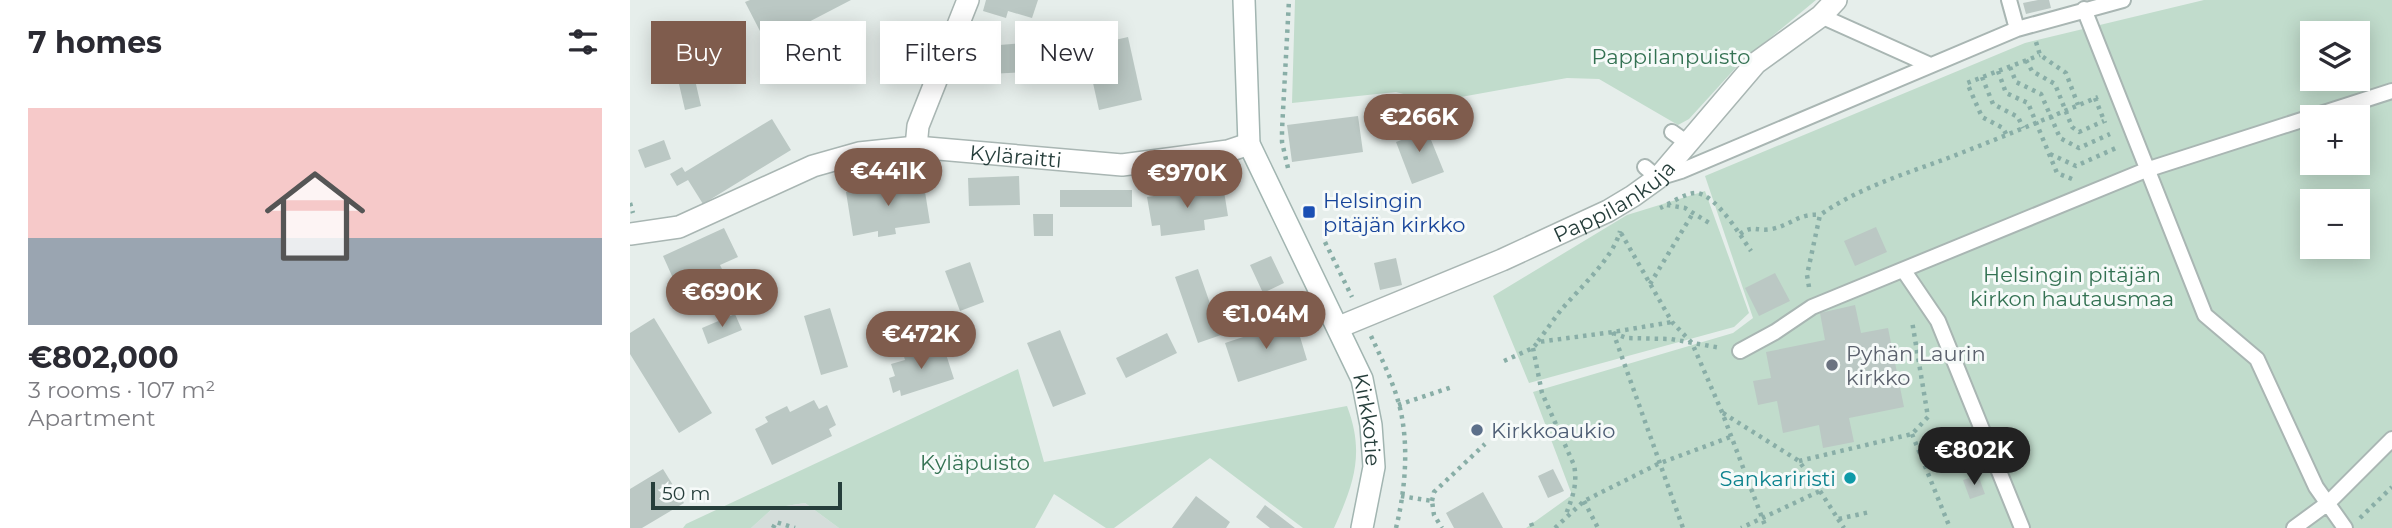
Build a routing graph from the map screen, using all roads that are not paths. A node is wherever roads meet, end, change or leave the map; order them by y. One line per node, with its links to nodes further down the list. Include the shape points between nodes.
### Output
1 (968, 0): 12 (street, via 918,126)
2 (1244, 0): 11 (street, Kirkkotie)
3 (1836, 0): 7 (street, Pappilankuja)
4 (2008, 0): 8 (lane)
5 (2123, 0): 6 (lane)
6 (2084, 9): 8 (lane); 13 (lane)
7 (1821, 16): 9 (lane); 14 (street, Pappilankuja, via 1756,63 1679,137)
8 (2024, 27): 9 (lane)
9 (1930, 65): 14 (lane, via 1681,171)
10 (2392, 91): 13 (lane)
11 (1249, 144): 12 (street, Kyläraitti, via 1122,165); 17 (street, Kirkkotie)
12 (916, 147): 15 (street, Kyläraitti, via 859,153 813,166 679,227)
13 (2146, 170): 16 (lane); 20 (lane, via 2205,315 2258,359 2316,487)
14 (1652, 172): 17 (street, Pappilankuja, via 1606,205)
15 (630, 234)
16 (1904, 271): 18 (lane, via 1812,307); 23 (lane, via 1938,321)
17 (1339, 327): 22 (street, Kirkkotie, via 1362,379 1371,425 1374,467)
18 (1740, 351)
19 (2392, 439): 20 (lane)
20 (2328, 503): 21 (lane); 24 (lane)
21 (2351, 524)
22 (1362, 528)
23 (2022, 528)
24 (2294, 528)

